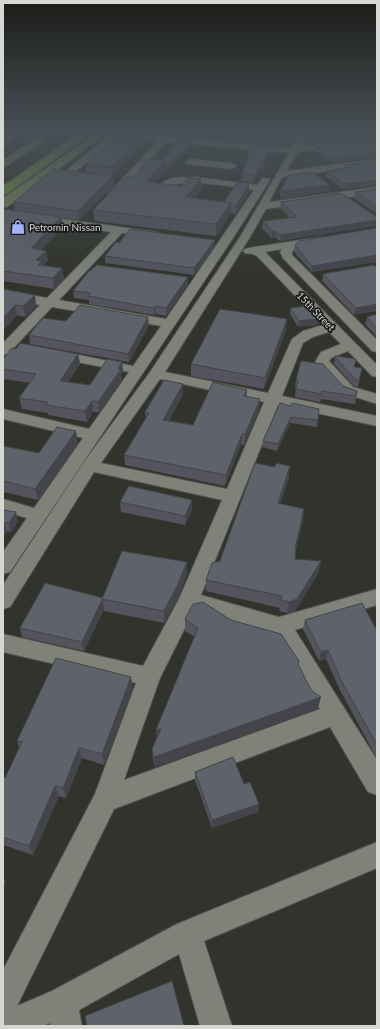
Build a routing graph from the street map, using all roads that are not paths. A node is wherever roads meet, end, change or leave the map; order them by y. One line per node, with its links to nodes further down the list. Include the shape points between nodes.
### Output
1 (19, 180): 13 (highway)
2 (36, 180): 15 (main road)
3 (110, 180): 9 (street)
4 (170, 180): 5 (street, via 166,183 211,187)
5 (219, 180)
6 (248, 180): 10 (street)
7 (265, 180): 10 (street)
8 (275, 180): 18 (street)
9 (125, 182): 16 (street)
10 (260, 187): 26 (street)
11 (331, 187): 14 (street)
12 (377, 190): 14 (street)
13 (3, 191)
14 (342, 195): 17 (street); 18 (street)
15 (3, 204)
16 (104, 204)
17 (354, 204)
18 (263, 206): 23 (street)
19 (3, 214): 21 (street)
20 (93, 215): 21 (street)
21 (82, 226): 22 (street)
22 (120, 230): 24 (street); 30 (street)
23 (257, 232): 27 (street, via 291,239 327,236); 29 (street)
24 (165, 235)
25 (210, 241): 26 (street)
26 (225, 242): 36 (street)
27 (293, 244): 28 (street); 33 (street, 15th Street, via 286,252 287,256)
28 (254, 250): 29 (street); 32 (street, 15th Street, via 262,254)
29 (235, 253): 49 (street)
30 (86, 265): 31 (street); 38 (street)
31 (101, 267)
32 (279, 272): 33 (street); 41 (street, 15th Street)
33 (303, 274): 34 (street); 39 (street, 15th Street)
34 (322, 276)
35 (184, 279): 36 (street)
36 (199, 281): 40 (street)
37 (3, 294): 38 (street)
38 (50, 302): 40 (street); 43 (street)
39 (355, 322): 41 (street); 45 (street, 15th Street)
40 (169, 324): 47 (street)
41 (333, 329): 42 (street, 15th Street); 51 (street, via 301,337)
42 (349, 345): 48 (street, 15th Street); 50 (street, via 326,355 322,362 348,390)
43 (5, 346): 44 (street)
44 (24, 348)
45 (377, 348)
46 (39, 351): 47 (street)
47 (138, 370): 54 (street)
48 (377, 373)
49 (156, 374): 51 (street); 55 (street)
50 (374, 398): 53 (street)
51 (273, 399): 53 (street); 56 (street)
52 (3, 414): 54 (street)
53 (372, 420)
54 (93, 436): 58 (street)
55 (90, 466): 56 (street); 62 (street)
56 (233, 496): 61 (street)
57 (3, 505): 58 (street)
58 (38, 515): 59 (street)
59 (3, 567)
60 (377, 597): 63 (street)
61 (189, 600): 63 (street); 65 (street)
62 (3, 602)
63 (279, 626): 66 (street)
64 (3, 643): 65 (street)
65 (149, 677): 68 (street)
66 (336, 714): 67 (street); 68 (street)
67 (377, 783)
68 (105, 800): 71 (street)
69 (377, 855): 70 (street)
70 (186, 934): 72 (street); 74 (street)
71 (3, 1001)
72 (64, 1014): 73 (street)
73 (6, 1026)
74 (216, 1026)

